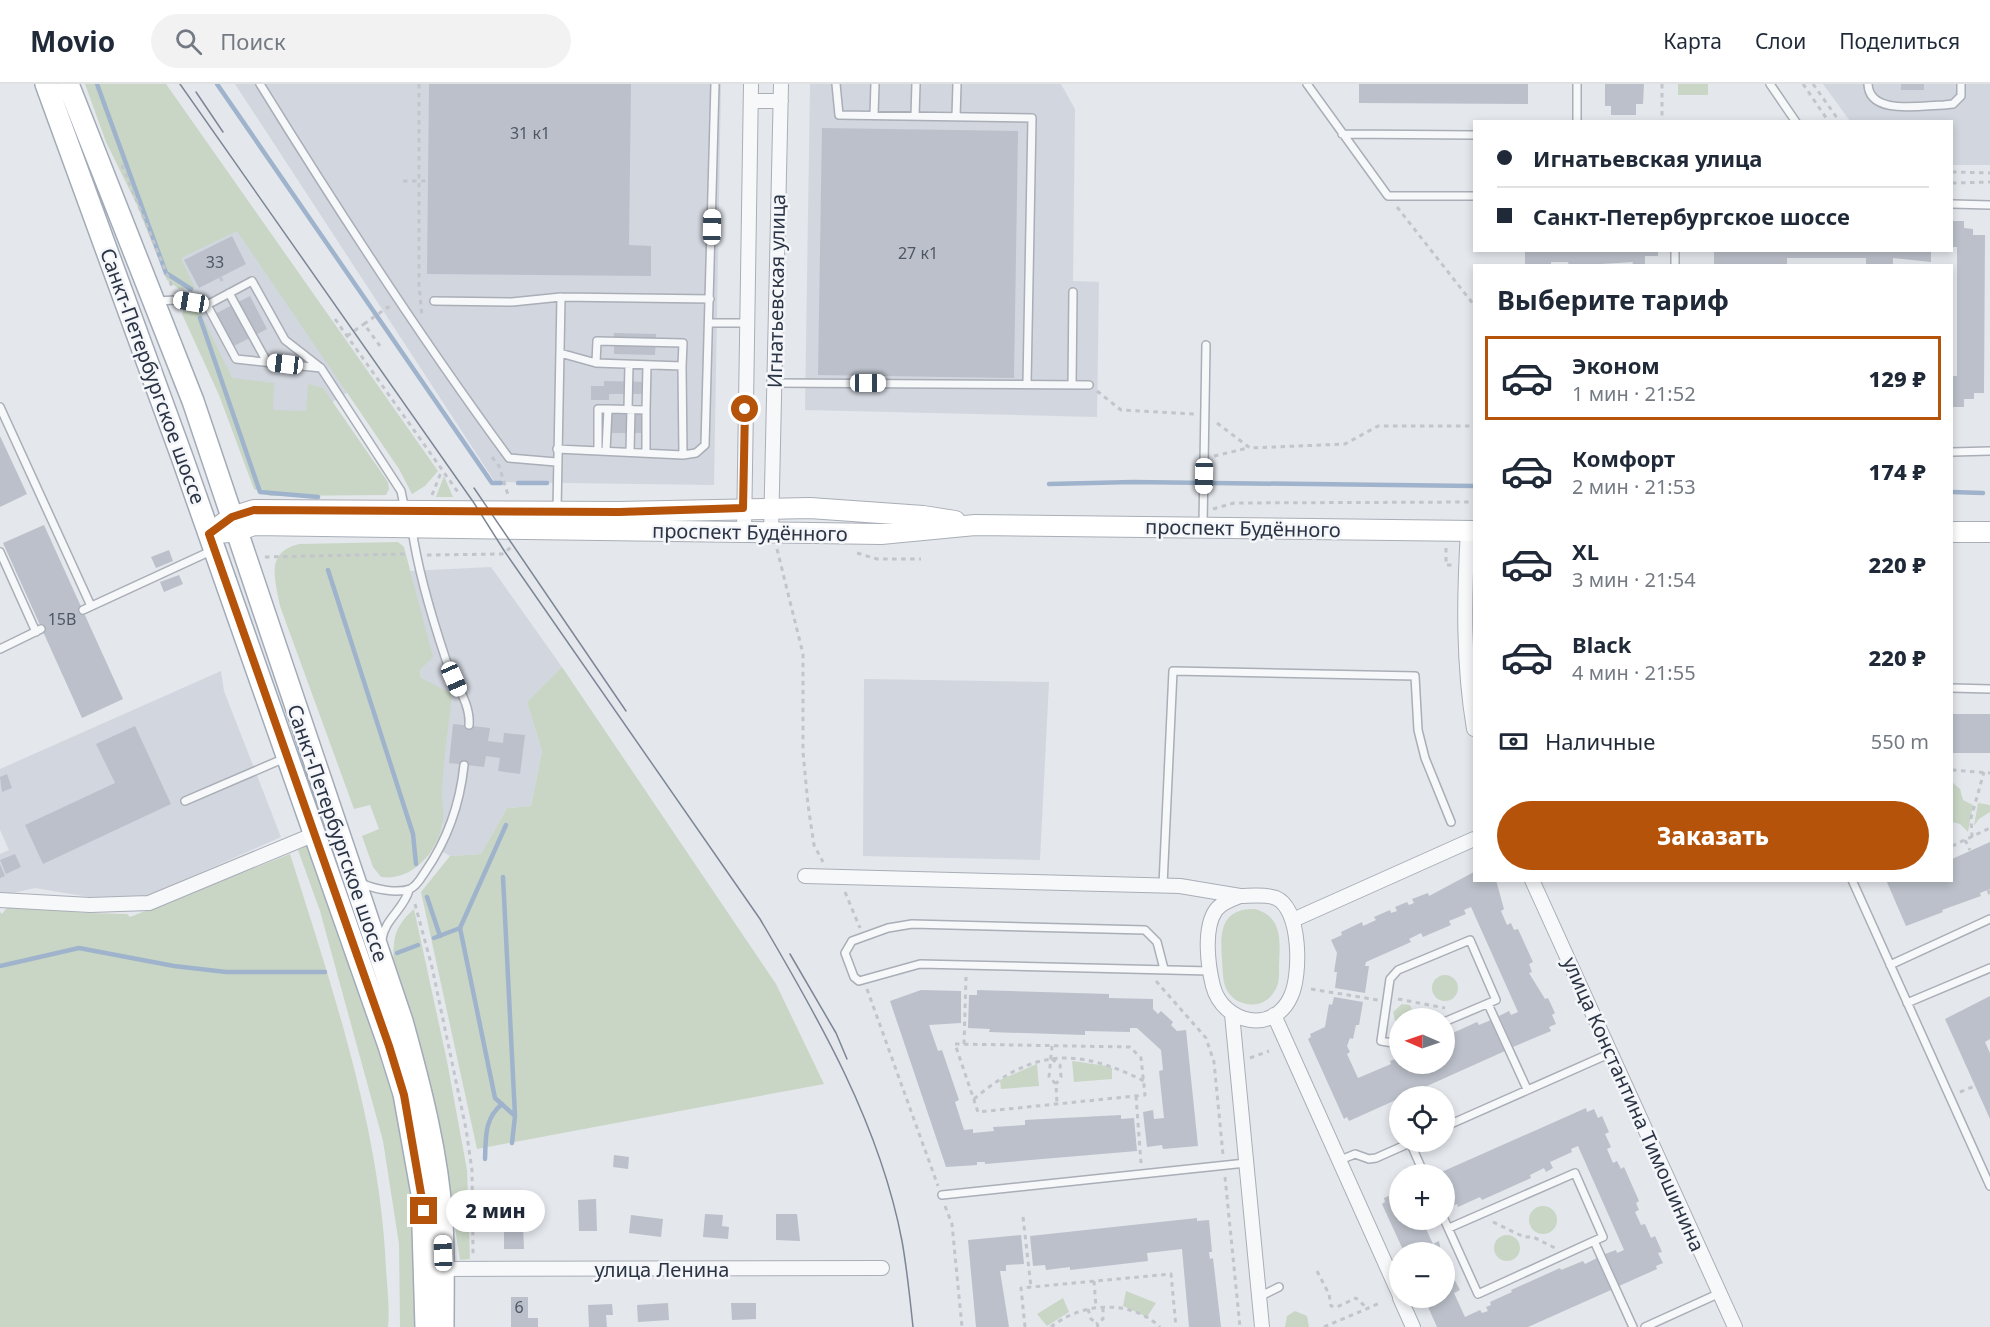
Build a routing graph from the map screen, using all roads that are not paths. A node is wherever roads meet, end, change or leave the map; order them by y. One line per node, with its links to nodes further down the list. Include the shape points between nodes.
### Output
1 (46, 84): 74 (main road, Санкт-Петербургское шоссе)
2 (68, 84): 32 (main road, Санкт-Петербургское шоссе)
3 (260, 84): 61 (lane, via 357,241 509,458)
4 (715, 84): 31 (lane)
5 (751, 84): 16 (street, Игнатьевская улица)
6 (781, 84): 17 (street, Игнатьевская улица)
7 (836, 84): 18 (lane, via 838,115)
8 (874, 84): 18 (lane)
9 (916, 84): 19 (lane)
10 (957, 84): 20 (lane)
11 (1307, 84): 23 (lane)
12 (1577, 84): 21 (lane)
13 (1770, 84): 22 (lane)
14 (1868, 84): 15 (lane, via 1876,101 1888,105 1953,104 1961,96)
15 (1960, 84)
16 (751, 101): 17 (street); 36 (street, Игнатьевская улица)
17 (781, 101): 45 (street, Игнатьевская улица)
18 (874, 115): 19 (lane)
19 (915, 116): 20 (lane)
20 (956, 117): 46 (lane, via 1032,118)
21 (1577, 120)
22 (1795, 120)
23 (1342, 134): 24 (lane); 25 (lane, via 1388,196)
24 (1473, 135)
25 (1473, 196)
26 (1953, 204): 27 (lane)
27 (1990, 205)
28 (1073, 292): 47 (lane)
29 (229, 293): 34 (lane); 39 (lane); 44 (lane, via 252,281 285,340)
30 (561, 297): 31 (lane); 33 (lane, via 512,302); 38 (lane)
31 (710, 299): 35 (lane)
32 (156, 301): 34 (lane); 67 (main road, Санкт-Петербургское шоссе)
33 (434, 301)
34 (207, 305): 39 (lane, via 236,359)
35 (710, 322): 36 (lane); 60 (lane, via 705,445 696,453)
36 (747, 323): 62 (street, Игнатьевская улица)
37 (1206, 345): 66 (lane)
38 (560, 353): 40 (lane); 53 (lane)
39 (267, 362): 44 (lane)
40 (596, 363): 41 (lane); 43 (lane, via 597,342 656,342 683,343)
41 (629, 364): 42 (lane); 51 (lane)
42 (647, 365): 43 (lane); 52 (lane)
43 (682, 366): 60 (lane)
44 (321, 368): 65 (lane, via 401,491)
45 (774, 383): 46 (lane); 63 (street, Игнатьевская улица)
46 (1027, 384): 47 (lane)
47 (1072, 384): 48 (lane)
48 (1089, 385)
49 (0, 407): 76 (lane)
50 (608, 409): 51 (lane); 54 (lane, via 598,409); 55 (lane)
51 (629, 409): 52 (lane); 56 (lane)
52 (646, 410): 57 (lane)
53 (557, 449): 54 (lane); 61 (lane)
54 (598, 451): 55 (lane)
55 (606, 451): 56 (lane)
56 (630, 451): 57 (lane)
57 (646, 451): 60 (lane)
58 (1990, 451): 59 (lane)
59 (1953, 452)
60 (683, 455)
61 (556, 462): 64 (lane)
62 (743, 508): 63 (main road, проспект Будённого); 64 (main road, проспект Будённого); 72 (street, Игнатьевская улица)
63 (772, 508): 68 (main road, проспект Будённого, via 923,516); 73 (street, Игнатьевская улица)
64 (557, 510): 65 (main road, проспект Будённого)
65 (408, 519): 67 (main road, проспект Будённого); 72 (main road, проспект Будённого); 82 (lane, via 447,662 470,713)
66 (1203, 520): 68 (main road, проспект Будённого); 69 (main road, проспект Будённого)
67 (234, 524): 74 (main road, проспект Будённого); 90 (main road, Санкт-Петербургское шоссе)
68 (975, 525): 73 (main road, проспект Будённого)
69 (1471, 531): 81 (street, via 1466,630)
70 (1953, 532): 71 (main road)
71 (1990, 532)
72 (744, 533): 73 (main road, проспект Будённого)
73 (774, 540)
74 (212, 542): 76 (lane); 83 (main road, Санкт-Петербургское шоссе)
75 (0, 552): 78 (lane, via 38,630)
76 (91, 606): 77 (lane)
77 (83, 610)
78 (0, 650)
79 (1953, 688): 80 (lane)
80 (1990, 689)
81 (1473, 722)
82 (469, 725)
83 (286, 757): 85 (lane); 87 (main road, Санкт-Петербургское шоссе)
84 (464, 765): 94 (lane, via 443,847)
85 (185, 801)
86 (1451, 822): 93 (lane, via 1420,739 1415,676 1173,671)
87 (315, 834): 96 (street, via 149,903 90,905); 128 (main road, Санкт-Петербургское шоссе, via 404,1095 422,1194)
88 (1473, 839): 98 (street)
89 (805, 876): 93 (street)
90 (353, 877): 94 (lane, via 373,888); 99 (main road, Санкт-Петербургское шоссе)
91 (1533, 882): 110 (street, улица Константина Тимошинина)
92 (1853, 882): 100 (lane)
93 (1163, 885): 95 (street, via 1200,887)
94 (409, 890): 99 (lane, via 386,923)
95 (1240, 896): 98 (street, via 1276,898); 103 (street, via 1216,909 1211,922)
96 (0, 900)
97 (1990, 919): 100 (lane)
98 (1293, 920): 107 (street, via 1296,976 1291,997)
99 (379, 954): 122 (main road, Санкт-Петербургское шоссе, via 414,1066 432,1150 442,1221)
100 (1890, 964): 104 (lane)
101 (1990, 968): 104 (lane)
102 (1164, 969): 102 (lane, via 1157,942 1145,930 912,924 852,941 845,953 859,981 920,964); 103 (lane)
103 (1210, 971): 106 (street, via 1221,1005)
104 (1907, 1003): 116 (lane)
105 (1488, 1004): 108 (lane); 109 (lane, via 1496,1000 1470,940 1398,970 1390,979 1381,1041); 111 (lane)
106 (1232, 1014): 107 (street, via 1252,1021); 115 (street)
107 (1274, 1015): 114 (street)
108 (1455, 1018)
109 (1389, 1041)
110 (1611, 1053): 111 (lane); 125 (street, улица Константина Тимошинина)
111 (1527, 1089): 112 (lane)
112 (1455, 1122)
113 (1389, 1152): 114 (lane, via 1369,1159 1355,1154)
114 (1338, 1161): 123 (street)
115 (1246, 1163): 117 (lane); 126 (street)
116 (1989, 1181)
117 (942, 1195)
118 (1455, 1225): 120 (lane, via 1575,1173 1603,1237)
119 (1450, 1230): 120 (lane, via 1478,1294)
120 (1594, 1241): 132 (lane)
121 (882, 1268): 122 (street, улица Ленина)
122 (443, 1269): 129 (main road, Санкт-Петербургское шоссе)
123 (1389, 1273)
124 (1280, 1287): 126 (lane)
125 (1720, 1293): 133 (lane); 134 (street, улица Константина Тимошинина)
126 (1259, 1297): 130 (street)
127 (1405, 1308): 131 (street)
128 (426, 1327)
129 (443, 1327)
130 (1262, 1327)
131 (1413, 1327)
132 (1633, 1327)
133 (1645, 1327)
134 (1735, 1327)

